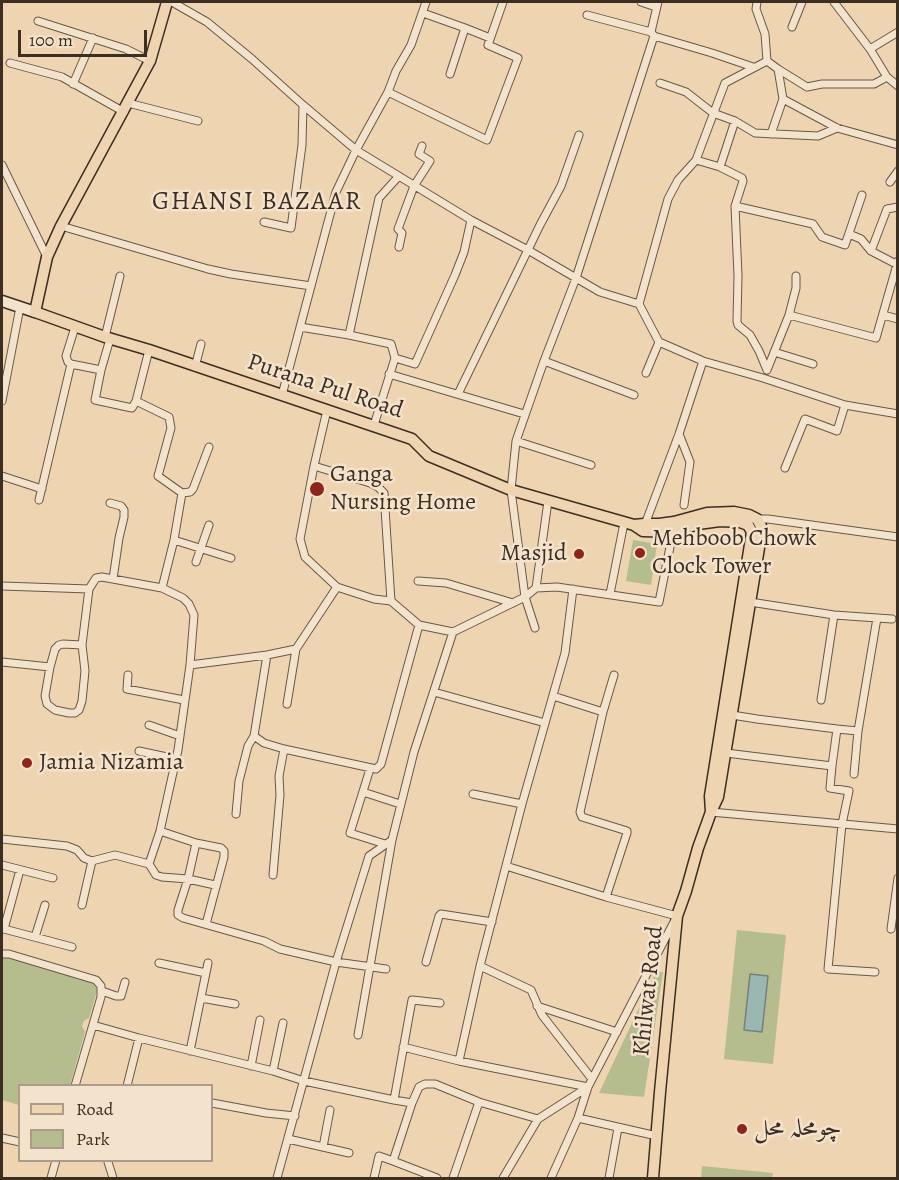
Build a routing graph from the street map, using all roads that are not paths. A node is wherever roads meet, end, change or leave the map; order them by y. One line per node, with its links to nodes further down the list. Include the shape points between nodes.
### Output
1 (167, 2): 20 (main road)
2 (171, 2): 32 (street, via 207,22)
3 (426, 2): 10 (street)
4 (503, 2): 18 (street)
5 (641, 2): 9 (street)
6 (757, 2): 21 (street)
7 (802, 2): 13 (street)
8 (834, 2): 19 (street)
9 (657, 4): 16 (street)
10 (423, 13): 14 (street); 30 (street)
11 (587, 15): 16 (street)
12 (38, 21): 17 (street)
13 (792, 27)
14 (465, 28): 18 (street); 25 (street)
15 (897, 32): 19 (street)
16 (653, 34): 23 (street); 64 (street)
17 (93, 38): 20 (street); 28 (street)
18 (490, 38): 30 (street, via 488,45 518,58 487,140)
19 (870, 49): 26 (street)
20 (150, 61): 33 (main road)
21 (767, 61): 23 (street); 24 (street)
22 (10, 63): 28 (street, via 62,77)
23 (753, 67): 34 (street, via 725,83)
24 (778, 69): 26 (street, via 807,87 874,84); 31 (street)
25 (450, 74)
26 (887, 77): 29 (street)
27 (660, 83): 34 (street, via 686,92)
28 (73, 84): 33 (street)
29 (897, 86)
30 (388, 92): 42 (street)
31 (783, 99): 37 (street); 38 (street)
32 (303, 105): 42 (street); 54 (street, via 291,228)
33 (126, 108): 35 (street); 55 (main road)
34 (713, 113): 36 (street); 43 (street)
35 (198, 121)
36 (735, 121): 38 (street, via 755,133); 45 (street)
37 (837, 128): 38 (street, via 818,136); 40 (street)
38 (771, 134)
39 (579, 135): 58 (street, via 561,186)
40 (897, 145)
41 (422, 146): 49 (street, via 419,154 430,161)
42 (356, 150): 47 (street); 65 (street, via 336,192)
43 (696, 160): 45 (street); 67 (street, via 668,199)
44 (2, 165): 60 (street)
45 (720, 167): 51 (street, via 742,178)
46 (897, 171): 48 (street)
47 (399, 176): 49 (street); 75 (street, via 380,198)
48 (890, 182)
49 (414, 186): 53 (street); 57 (street, via 398,229 402,233)
50 (862, 195): 56 (street)
51 (735, 206): 56 (street, via 813,224 822,237 845,245); 88 (street, via 736,321 750,335)
52 (897, 207): 59 (street, via 887,209)
53 (471, 219): 58 (street); 81 (street, via 464,252 415,364)
54 (264, 222)
55 (61, 226): 60 (main road); 65 (street, via 208,269)
56 (849, 234): 59 (street, via 861,239)
57 (399, 247)
58 (528, 250): 64 (street); 93 (street)
59 (871, 251): 61 (street)
60 (47, 256): 69 (main road)
61 (897, 262): 71 (street)
62 (120, 276): 76 (street)
63 (796, 276): 70 (street)
64 (576, 278): 67 (street, via 600,292); 83 (street)
65 (311, 286): 74 (street)
66 (2, 301): 68 (main road)
67 (639, 304): 77 (street)
68 (20, 307): 69 (main road); 92 (street)
69 (35, 312): 73 (main road, Purana Pul Road)
70 (789, 315): 71 (street, via 876,338); 80 (street)
71 (883, 315): 72 (street)
72 (897, 319)
73 (75, 327): 76 (main road, Purana Pul Road); 84 (street, via 66,356)
74 (300, 327): 75 (street); 94 (street)
75 (349, 334): 81 (street, via 391,344)
76 (107, 338): 79 (main road, Purana Pul Road); 87 (street)
77 (659, 342): 82 (street); 89 (street)
78 (201, 344): 86 (street)
79 (148, 350): 86 (main road, Purana Pul Road); 97 (street)
80 (774, 352): 85 (street); 88 (street)
81 (395, 358): 90 (street)
82 (703, 360): 91 (street); 103 (street)
83 (544, 361): 95 (street); 100 (street)
84 (71, 364): 87 (street); 110 (street)
85 (813, 364)
86 (195, 367): 94 (main road, Purana Pul Road)
87 (100, 370): 97 (street, via 95,399 132,408)
88 (767, 370): 91 (street)
89 (646, 372)
90 (389, 374): 93 (street); 102 (street)
91 (763, 378): 98 (street)
92 (3, 380): 96 (street)
93 (458, 394): 100 (street)
94 (282, 395): 99 (main road, Purana Pul Road)
95 (634, 395)
96 (2, 401)
97 (136, 401): 112 (street, via 169,417 171,428 158,476)
98 (845, 405): 101 (street); 108 (street, via 837,431 805,419)
99 (327, 410): 102 (main road, Purana Pul Road); 107 (street)
100 (524, 414): 104 (street)
101 (897, 414)
102 (374, 425): 111 (main road, Purana Pul Road, via 412,439 429,456)
103 (679, 434): 116 (street, via 690,462); 120 (street)
104 (516, 441): 106 (street); 111 (street)
105 (209, 447): 112 (street, via 193,489)
106 (591, 465)
107 (314, 466): 130 (street, via 300,539 306,557); 137 (street, via 370,483 384,493)
108 (785, 468)
109 (2, 476): 110 (street)
110 (42, 489): 113 (street)
111 (511, 490): 114 (main road, Purana Pul Road); 136 (street)
112 (182, 493): 123 (street)
113 (39, 500)
114 (548, 501): 120 (main road, Purana Pul Road); 132 (street)
115 (110, 503): 127 (street, via 124,510)
116 (684, 505)
117 (757, 519): 120 (main road, via 718,512); 122 (street); 138 (main road, Khilwat Road, via 760,540)
118 (698, 524): 121 (main road, Purana Pul Road); 178 (main road, Khilwat Road, via 740,522 752,532 710,796)
119 (209, 525): 124 (street)
120 (636, 526): 121 (main road, Purana Pul Road); 135 (street)
121 (673, 532): 135 (street, via 659,602)
122 (897, 537)
123 (174, 540): 124 (street); 131 (street)
124 (201, 548): 125 (street); 126 (street)
125 (231, 558)
126 (196, 562)
127 (113, 579): 131 (street); 133 (street, via 96,578)
128 (418, 581): 139 (street, via 446,583)
129 (2, 586): 133 (street)
130 (337, 587): 137 (street); 147 (street)
131 (162, 588): 150 (street, via 183,598 194,615)
132 (536, 588): 134 (street); 136 (street)
133 (89, 589): 146 (street)
134 (573, 589): 135 (street); 155 (street, via 566,653)
135 (610, 594)
136 (525, 597): 139 (street); 144 (street)
137 (391, 601): 143 (street)
138 (750, 602): 140 (street); 160 (main road, Khilwat Road)
139 (513, 603): 145 (street)
140 (834, 615): 141 (street); 157 (street)
141 (876, 618): 142 (street); 164 (street)
142 (892, 619)
143 (419, 625): 145 (street); 172 (street, via 381,764)
144 (535, 628)
145 (453, 632): 154 (street)
146 (82, 645): 151 (street, via 58,645); 151 (street, via 85,671 79,710 69,713 47,704)
147 (296, 649): 148 (street); 158 (street)
148 (267, 655): 150 (street); 166 (street)
149 (2, 662): 151 (street)
150 (190, 665): 156 (street)
151 (50, 667)
152 (128, 675): 156 (street, via 127,689)
153 (614, 675): 159 (street)
154 (434, 692): 161 (street); 176 (street)
155 (553, 696): 159 (street); 161 (street)
156 (184, 700): 165 (street)
157 (821, 700)
158 (287, 704)
159 (603, 712): 197 (street, via 580,812 582,817 627,831)
160 (732, 715): 163 (street); 169 (main road, Khilwat Road)
161 (545, 723): 177 (street)
162 (149, 724): 165 (street)
163 (837, 729): 164 (street); 171 (street)
164 (858, 730): 173 (street)
165 (180, 736): 170 (street)
166 (254, 736): 167 (street); 179 (street, via 239,781)
167 (284, 749): 172 (street); 192 (street)
168 (139, 751): 170 (street)
169 (726, 753): 171 (street); 178 (main road, Khilwat Road, via 718,797)
170 (176, 759): 182 (street)
171 (832, 766): 180 (street, via 830,788 849,791)
172 (370, 769): 174 (street)
173 (854, 774)
174 (363, 792): 176 (street); 186 (street, via 350,833)
175 (473, 794): 177 (street)
176 (400, 804): 184 (street)
177 (522, 804): 190 (street)
178 (711, 812): 180 (street); 202 (main road, Khilwat Road)
179 (236, 814)
180 (842, 824): 181 (street); 217 (street, via 828,969)
181 (897, 829)
182 (160, 831): 185 (street); 188 (street)
183 (2, 839): 187 (street, via 68,846)
184 (392, 840): 186 (street); 215 (street)
185 (196, 843): 195 (street); 196 (street, via 224,851)
186 (385, 844): 210 (street, via 369,856)
187 (92, 861): 188 (street, via 114,855); 200 (street)
188 (149, 864): 195 (street, via 156,875)
189 (2, 865): 191 (street)
190 (506, 866): 197 (street); 203 (street)
191 (20, 870): 193 (street); 201 (street)
192 (273, 875)
193 (53, 878)
194 (897, 878): 205 (street)
195 (188, 879): 196 (street); 204 (street, via 178,915)
196 (216, 885): 204 (street)
197 (606, 897): 202 (street)
198 (2, 903): 201 (street)
199 (45, 904): 207 (street)
200 (82, 904)
201 (10, 906): 206 (street)
202 (677, 916): 228 (street, Khilwat Road); 250 (main road, Khilwat Road)
203 (492, 922): 211 (street, via 441,914); 214 (street)
204 (206, 924): 210 (street, via 280,949)
205 (891, 929)
206 (2, 931): 207 (street)
207 (35, 937): 208 (street)
208 (72, 946)
209 (2, 954): 220 (street, via 96,980)
210 (336, 962): 215 (street); 237 (street)
211 (426, 962)
212 (159, 963): 218 (street)
213 (208, 963): 218 (street)
214 (480, 966): 224 (street, via 531,990); 233 (street)
215 (369, 967): 216 (street); 229 (street)
216 (386, 969)
217 (875, 972)
218 (206, 974): 221 (street)
219 (125, 982): 220 (street, via 121,996)
220 (102, 991): 227 (street)
221 (201, 998): 223 (street); 232 (street)
222 (440, 1003): 231 (street, via 412,1000)
223 (235, 1004)
224 (537, 1006): 228 (street); 236 (street)
225 (261, 1020): 234 (street)
226 (283, 1023): 235 (street)
227 (93, 1025): 230 (street); 238 (street)
228 (617, 1032): 236 (street, Khilwat Road)
229 (358, 1035)
230 (139, 1038): 232 (street); 239 (street)
231 (403, 1047): 233 (street); 241 (street)
232 (190, 1051): 234 (street)
233 (459, 1061): 240 (street)
234 (251, 1066): 235 (street)
235 (273, 1071): 237 (street)
236 (592, 1079): 240 (street, Khilwat Road)
237 (304, 1082): 241 (street); 246 (street)
238 (76, 1084)
239 (128, 1084)
240 (588, 1087): 247 (street, Khilwat Road); 248 (street)
241 (394, 1100): 244 (street)
242 (479, 1102): 244 (street, via 430,1083 419,1088); 248 (street); 264 (street)
243 (213, 1103): 246 (street)
244 (412, 1103): 256 (street)
245 (330, 1110): 254 (street)
246 (295, 1116): 252 (street)
247 (578, 1118): 249 (street); 266 (street, Khilwat Road)
248 (538, 1119): 265 (street)
249 (618, 1128): 250 (street); 267 (street)
250 (657, 1136): 268 (main road, Khilwat Road)
251 (2, 1138): 253 (street)
252 (288, 1139): 254 (street); 261 (street)
253 (18, 1142)
254 (323, 1148): 255 (street)
255 (349, 1153)
256 (393, 1161): 262 (street, via 379,1156); 263 (street)
257 (56, 1162): 259 (street)
258 (108, 1162): 260 (street)
259 (51, 1179)
260 (113, 1179)
261 (277, 1179)
262 (374, 1179)
263 (437, 1179)
264 (453, 1179)
265 (503, 1179)
266 (551, 1179)
267 (609, 1179)
268 (653, 1179)

